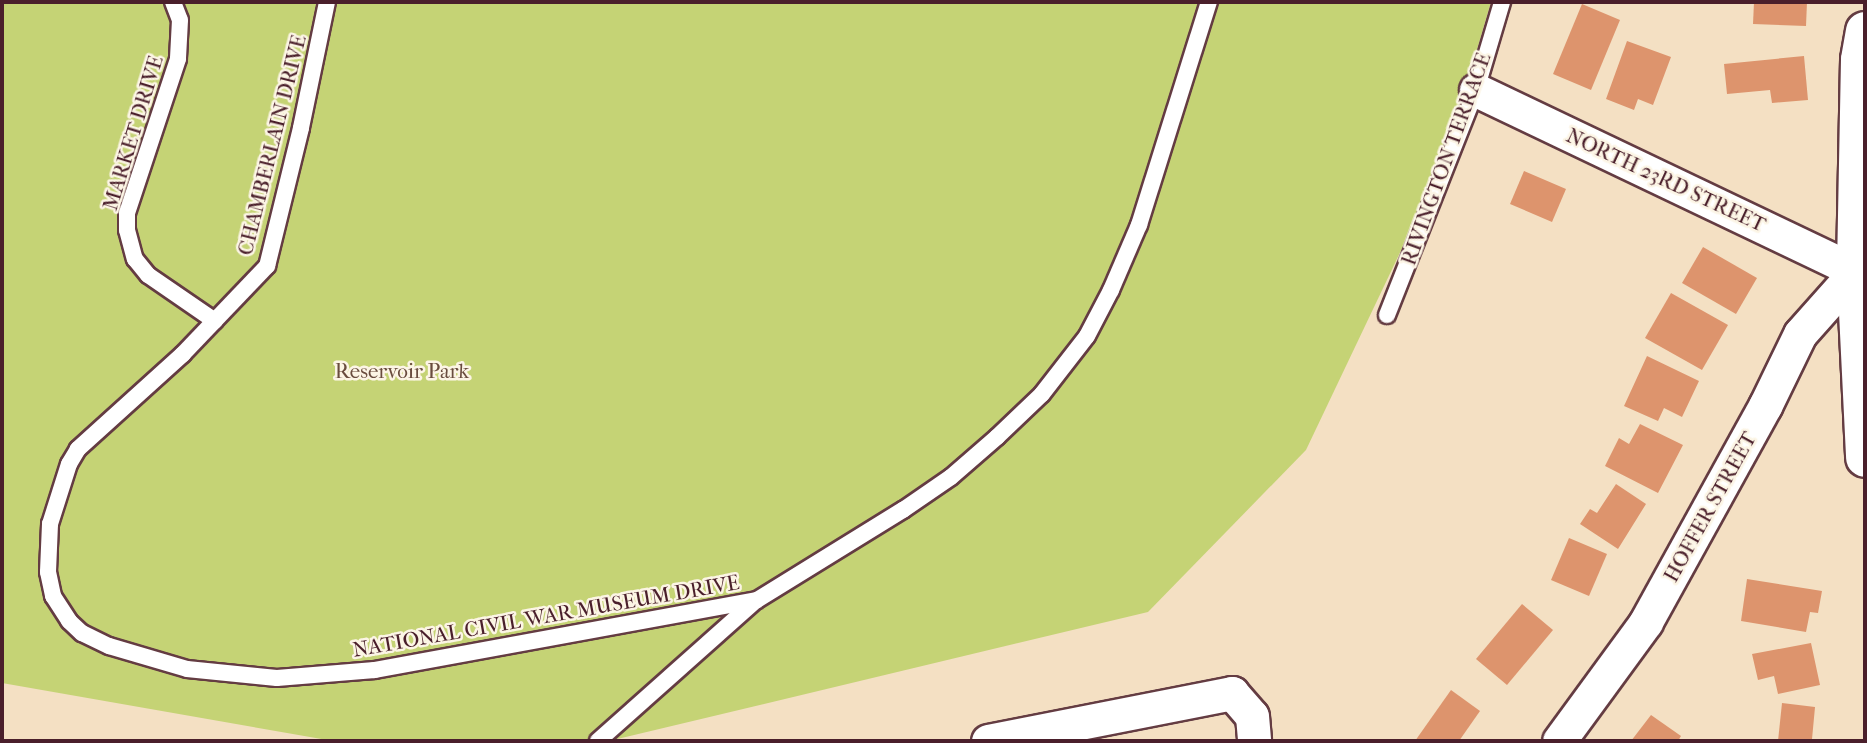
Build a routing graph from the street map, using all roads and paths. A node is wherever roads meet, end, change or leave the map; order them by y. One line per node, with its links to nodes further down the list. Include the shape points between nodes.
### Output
1 (173, 2): 9 (lane, MARKET DRIVE, via 180,20 178,59 127,213 127,230 135,259 148,275)
2 (327, 2): 9 (lane, CHAMBERLAIN DRIVE, via 267,266)
3 (1209, 2): 11 (lane, NATIONAL CIVIL WAR MUSEUM DRIVE, via 1139,225 1111,290 1073,357 1042,394 951,477)
4 (1502, 2): 6 (lane, RIVINGTON TERRACE)
5 (1865, 34): 7 (main road, via 1860,60)
6 (1476, 90): 7 (street, NORTH 23RD STREET); 8 (lane, RIVINGTON TERRACE)
7 (1859, 265): 10 (main road); 15 (street, HOFFER STREET, via 1800,334 1646,622)
8 (1387, 315)
9 (215, 321): 11 (lane, NATIONAL CIVIL WAR MUSEUM DRIVE, via 91,436 69,464 51,524 48,572 61,611 82,633 142,658 187,669 277,678 375,670)
10 (1865, 458)
11 (757, 600): 12 (lane)
12 (598, 741)
13 (988, 741): 14 (street, via 1232,693 1252,716)
14 (1254, 741)
15 (1559, 741)

